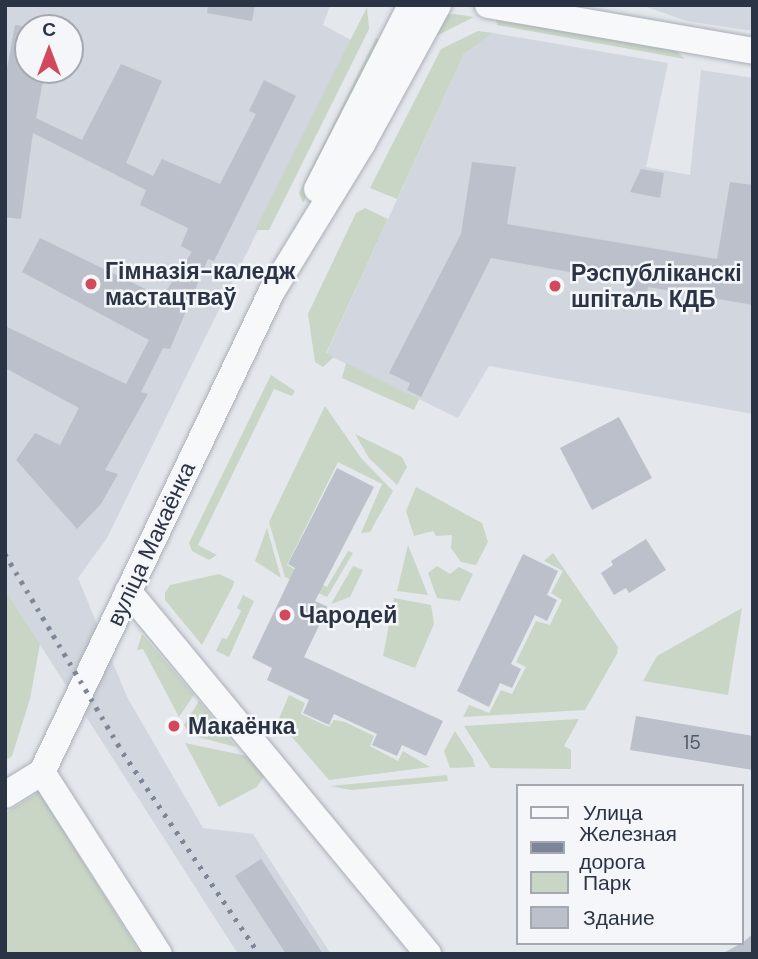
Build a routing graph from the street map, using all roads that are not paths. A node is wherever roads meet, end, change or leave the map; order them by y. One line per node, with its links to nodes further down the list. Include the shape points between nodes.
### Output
1 (411, 5): 7 (street, вуліца Макаёнка, via 307,210)
2 (438, 5): 7 (street, вуліца Макаёнка)
3 (488, 5): 5 (street)
4 (593, 5): 5 (street)
5 (705, 43): 6 (street)
6 (753, 51)
7 (282, 278): 8 (street, вуліца Макаёнка)
8 (128, 591): 9 (street, вуліца Макаёнка); 12 (street)
9 (42, 772): 10 (street); 11 (street)
10 (5, 795)
11 (159, 954)
12 (428, 954)

